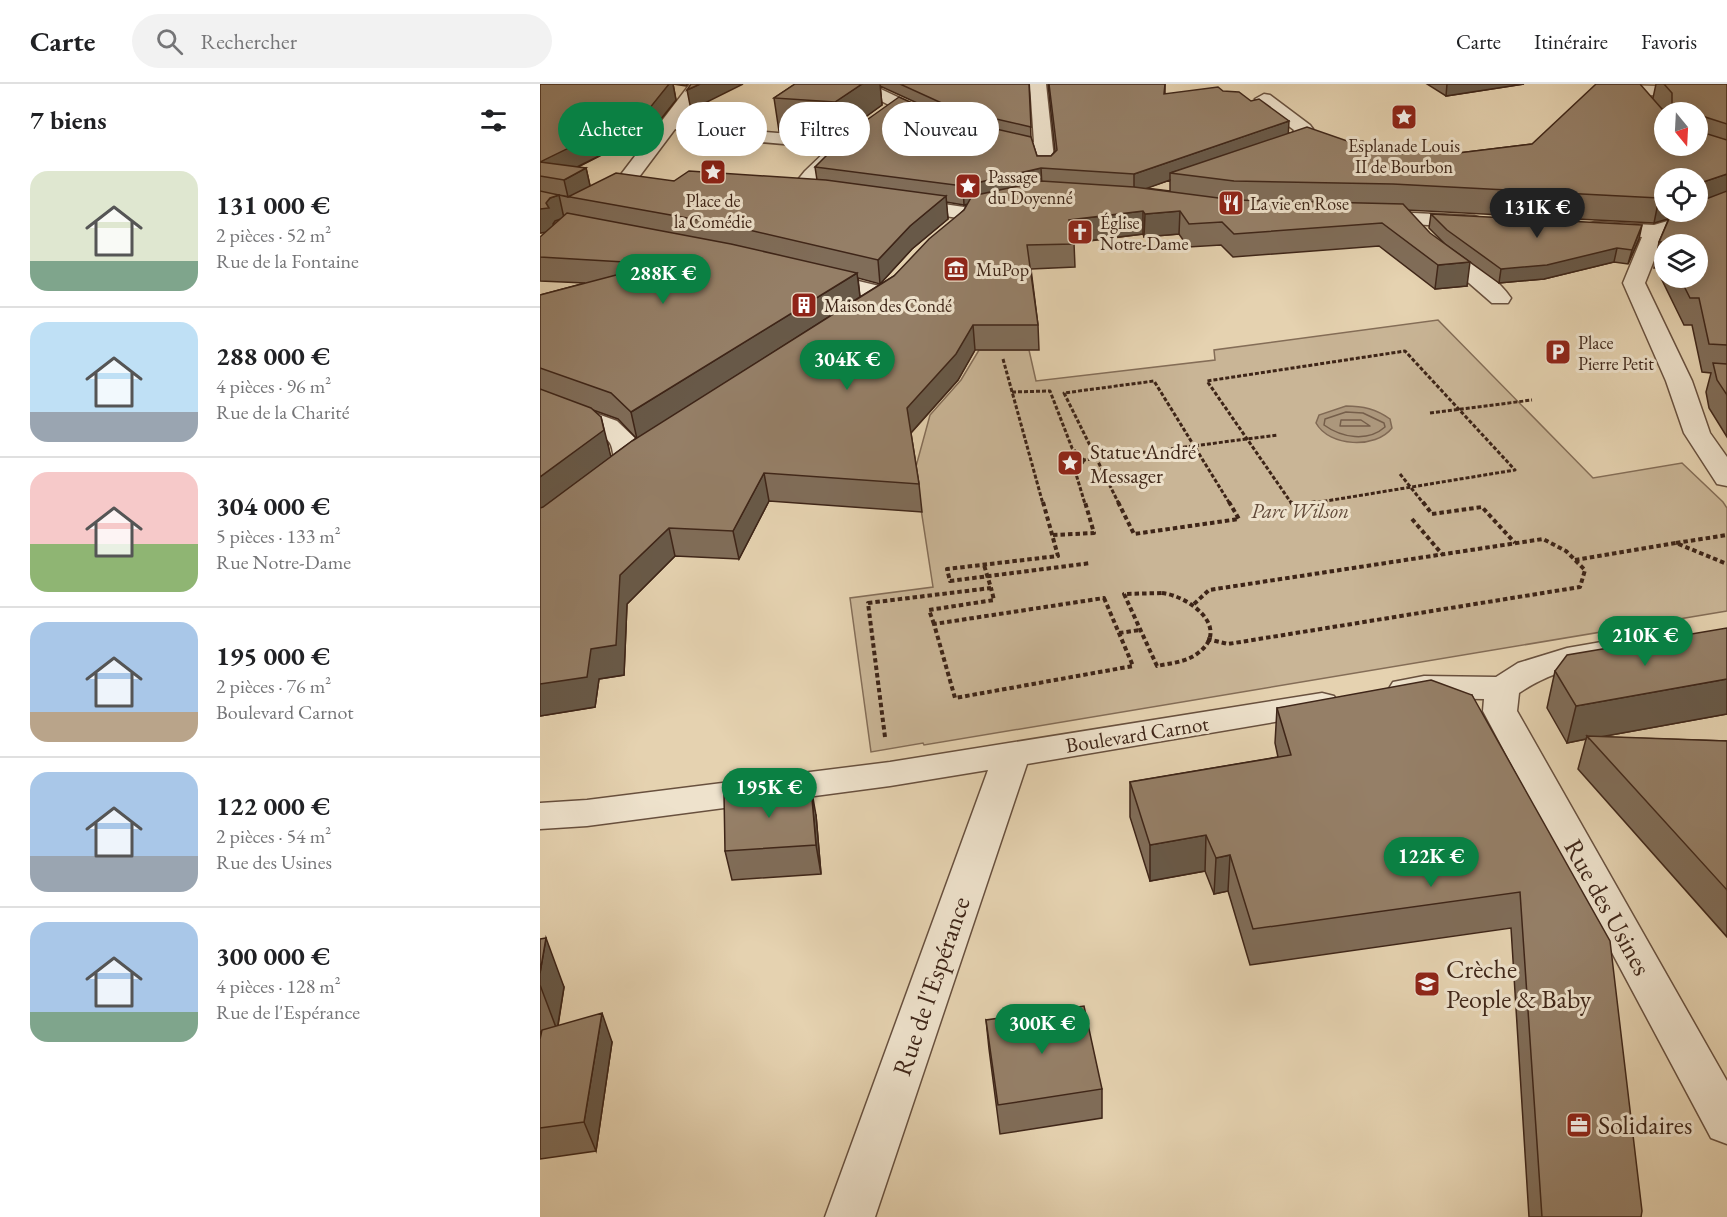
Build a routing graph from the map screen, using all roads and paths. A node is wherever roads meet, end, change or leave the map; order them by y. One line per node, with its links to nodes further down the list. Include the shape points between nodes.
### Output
1 (856, 84): 8 (street)
2 (1038, 84): 15 (street)
3 (1621, 87): 6 (street); 9 (street, via 1640,97)
4 (695, 89): 5 (street); 12 (street)
5 (669, 92)
6 (1727, 93)
7 (1264, 99): 17 (street, via 1304,129 1298,144)
8 (892, 102)
9 (1651, 109)
10 (882, 114): 11 (street)
11 (879, 116)
12 (669, 122): 14 (street); 18 (street)
13 (999, 141): 15 (street)
14 (779, 142)
15 (1044, 152): 20 (street)
16 (833, 156): 22 (street)
17 (1254, 159)
18 (626, 181): 19 (street); 31 (street)
19 (649, 183)
20 (1043, 185)
21 (775, 190): 22 (street)
22 (798, 192): 23 (street)
23 (819, 193)
24 (1020, 200): 28 (street)
25 (887, 201): 28 (street)
26 (1727, 204): 35 (street)
27 (540, 205): 31 (street)
28 (964, 213): 36 (street)
29 (1355, 216): 30 (street)
30 (1408, 218): 32 (street); 38 (street, via 1412,228 1432,247)
31 (565, 222): 34 (street)
32 (1493, 223)
33 (1573, 227): 35 (street)
34 (586, 230)
35 (1655, 231): 41 (street, via 1635,284)
36 (949, 234)
37 (790, 271): 39 (street, via 893,286)
38 (1500, 298)
39 (855, 314)
40 (1003, 359): 43 (path)
41 (1679, 381): 42 (street); 55 (street, via 1698,433)
42 (1708, 382)
43 (1012, 392): 52 (path, via 1050,391 1072,448); 59 (path)
44 (540, 400): 51 (street, via 608,427 623,440)
45 (1532, 400): 46 (path)
46 (1459, 409): 47 (path); 49 (path, via 1405,351 1207,381); 56 (path, via 1515,470)
47 (1430, 413)
48 (1278, 435): 49 (path)
49 (1247, 439): 50 (path); 56 (path, via 1294,506)
50 (1195, 446): 53 (path); 53 (path, via 1154,381 1064,393); 53 (path, via 1239,519 1134,534)
51 (628, 460)
52 (1084, 460): 53 (path); 59 (path, via 1076,474 1094,533)
53 (1096, 460)
54 (1400, 474): 56 (path)
55 (1727, 478)
56 (1411, 487): 60 (path, via 1432,514 1482,507)
57 (1412, 519): 62 (path)
58 (1727, 534): 61 (path)
59 (1053, 535): 66 (path, via 1058,556)
60 (1515, 543): 62 (path); 63 (path, via 1543,539)
61 (1676, 543): 63 (path); 65 (path)
62 (1442, 554): 69 (path, via 1209,590)
63 (1575, 560): 73 (path, via 1585,570 1580,587 1227,644)
64 (1091, 563): 67 (path)
65 (1727, 564)
66 (984, 565): 67 (path); 67 (path, via 947,569 950,580)
67 (987, 576): 68 (path)
68 (991, 588): 70 (path, via 994,600 929,610); 76 (path, via 868,603)
69 (1194, 604): 71 (path, via 1168,594 1124,594); 73 (path, via 1208,621)
70 (933, 624): 72 (path, via 1104,598); 72 (path, via 955,698 1133,666)
71 (1140, 630): 72 (path); 73 (path, via 1157,666 1182,661 1200,651)
72 (1119, 633)
73 (1208, 639)
74 (1636, 646): 75 (street, via 1567,658 1530,670)
75 (1503, 688): 77 (street, Boulevard Carnot, via 1424,687); 79 (street, Rue des Usines, via 1500,711)
76 (885, 738)
77 (1012, 756): 78 (street, Boulevard Carnot); 80 (street, Rue de l'Espérance)
78 (540, 816)
79 (1727, 1124)
80 (850, 1217)

